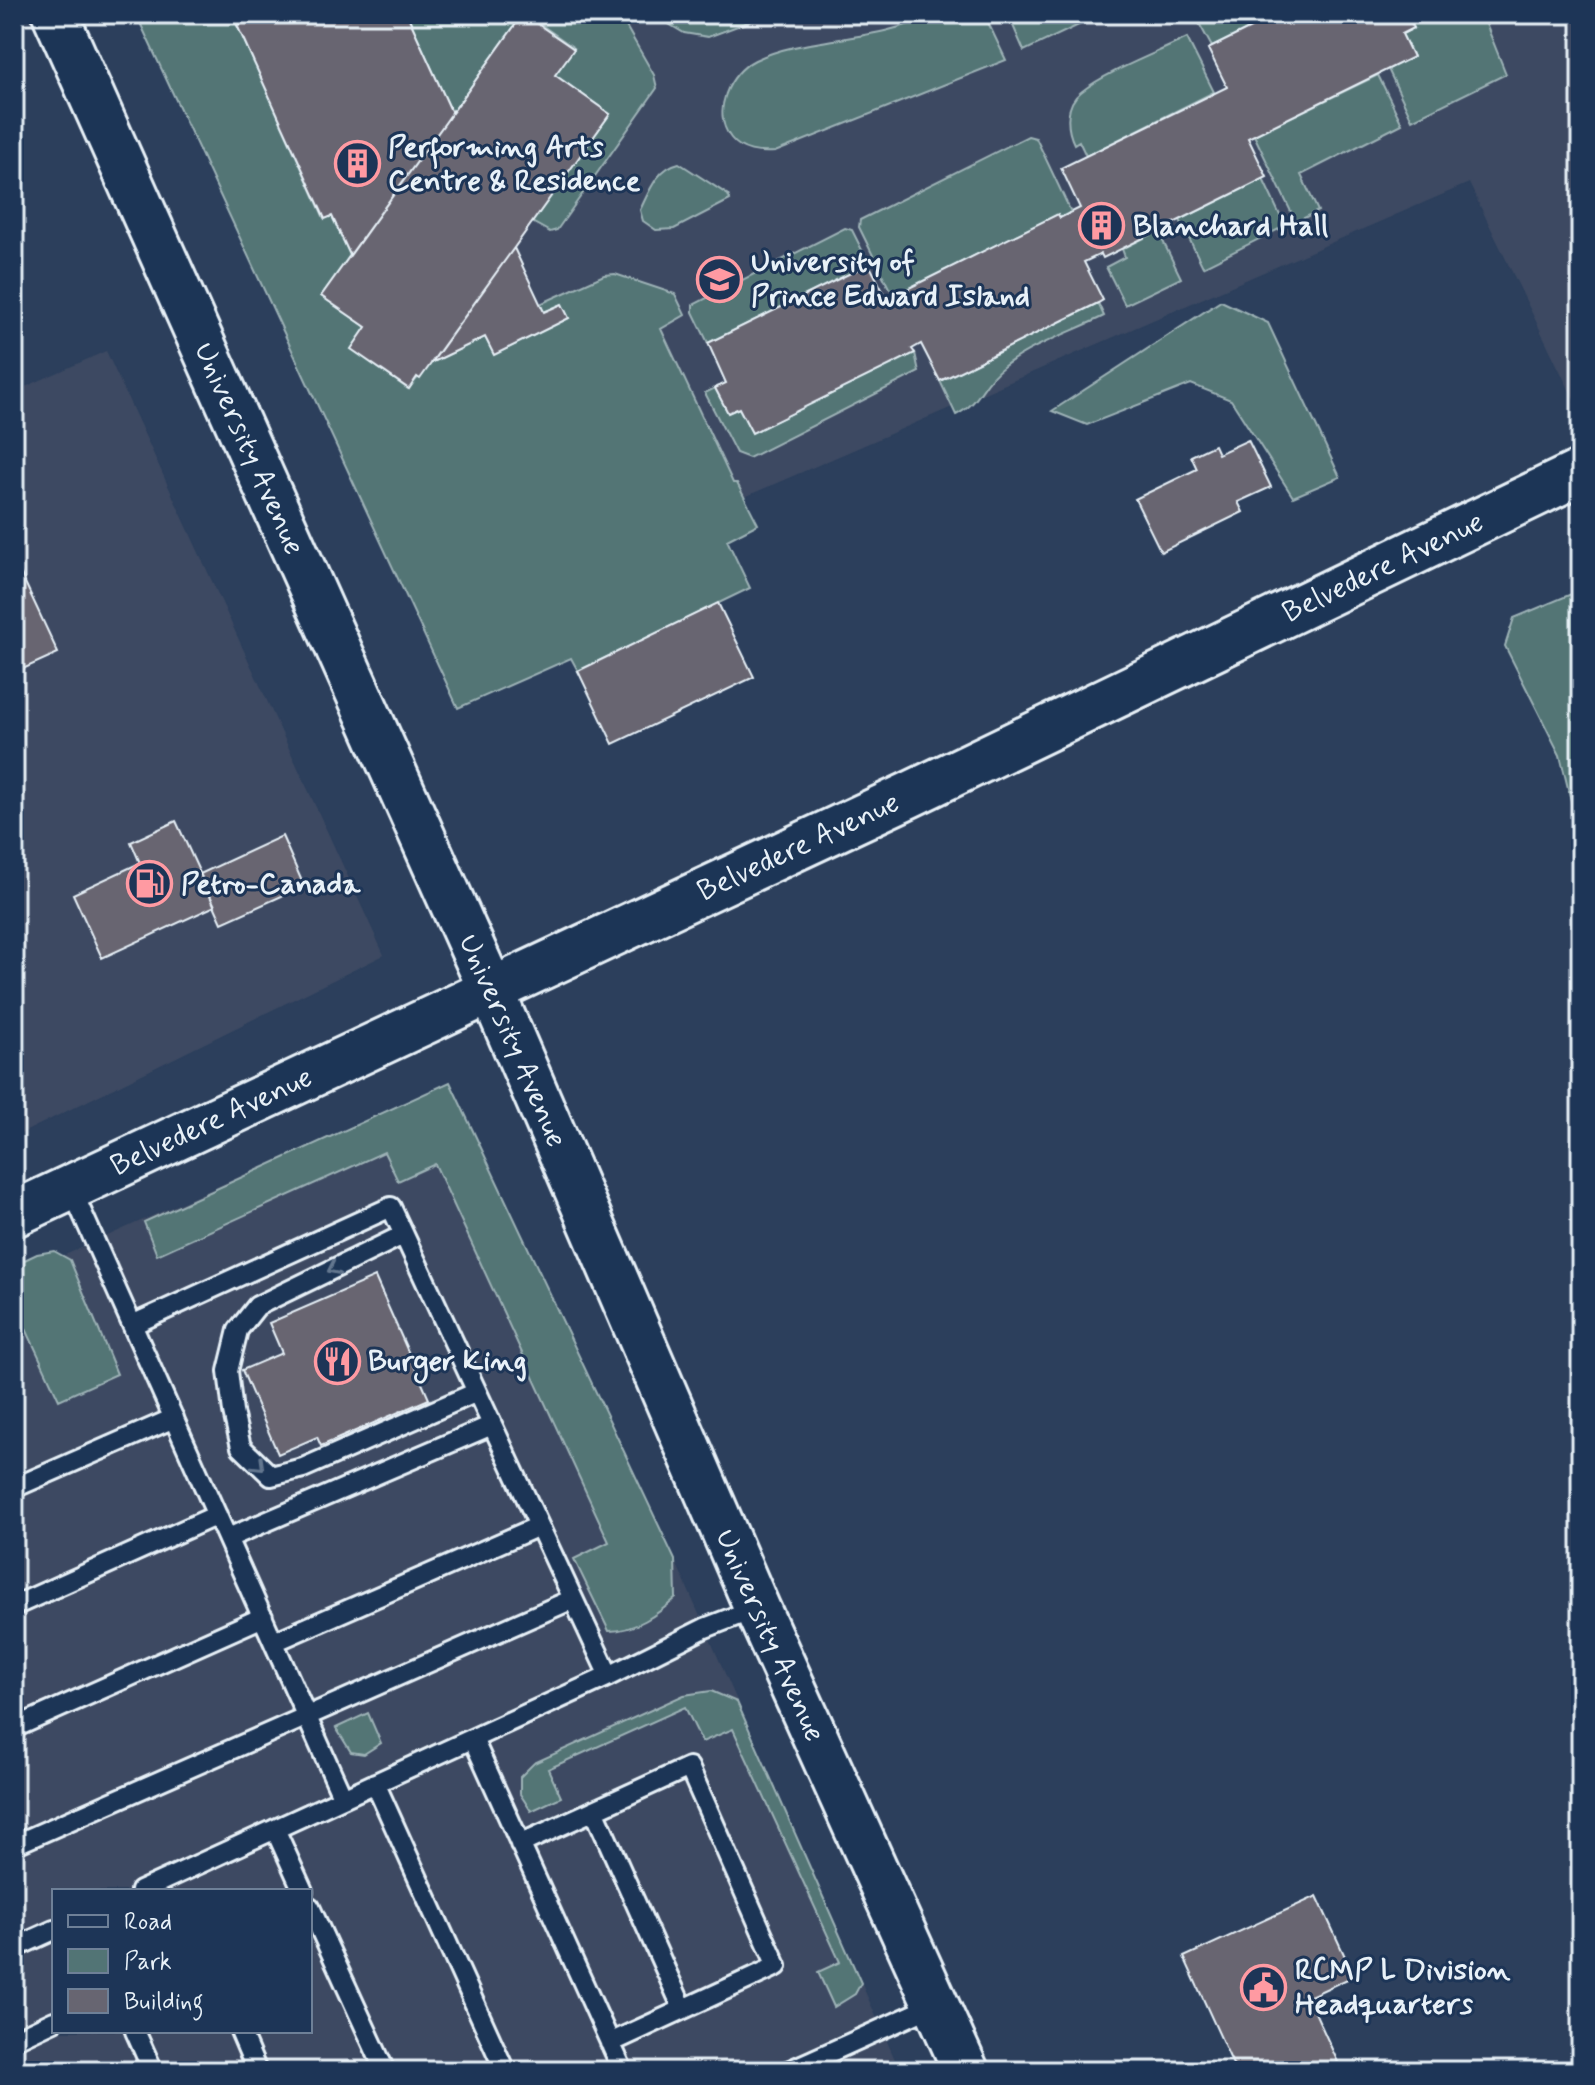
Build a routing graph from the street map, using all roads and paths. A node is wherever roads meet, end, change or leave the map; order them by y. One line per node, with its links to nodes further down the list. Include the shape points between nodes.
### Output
1 (55, 14): 3 (main road, University Avenue)
2 (1581, 472): 3 (main road, Belvedere Avenue)
3 (492, 992): 4 (main road, Belvedere Avenue); 17 (main road, University Avenue)
4 (71, 1188): 5 (main road, Belvedere Avenue); 7 (lane)
5 (14, 1214)
6 (403, 1235): 7 (lane, via 391,1207); 8 (lane); 8 (lane, one-way to 8, via 257,1306 238,1330 228,1371 241,1447 271,1476 303,1468)
7 (132, 1325): 9 (lane)
8 (477, 1392): 10 (lane)
9 (174, 1418): 11 (lane); 12 (lane)
10 (492, 1425): 13 (lane); 14 (lane)
11 (14, 1488)
12 (217, 1515): 14 (lane); 16 (lane)
13 (539, 1526): 15 (lane); 19 (lane)
14 (228, 1538): 18 (lane)
15 (573, 1599): 20 (lane); 21 (lane)
16 (14, 1606)
17 (757, 1608): 20 (lane); 36 (main road, University Avenue)
18 (263, 1617): 19 (lane); 22 (lane)
19 (274, 1642): 21 (lane)
20 (609, 1676): 23 (lane)
21 (307, 1715): 25 (lane); 29 (lane)
22 (14, 1728)
23 (473, 1739): 24 (lane); 28 (lane)
24 (375, 1783): 25 (lane); 47 (lane)
25 (343, 1798): 27 (lane)
26 (594, 1810): 28 (lane); 37 (lane); 37 (lane, via 689,1767 777,1966)
27 (275, 1829): 30 (lane); 32 (lane)
28 (520, 1844): 42 (lane)
29 (14, 1845)
30 (175, 1884): 31 (lane)
31 (150, 1889)
32 (302, 1889)
33 (312, 1911): 46 (lane)
34 (52, 1931): 35 (lane)
35 (14, 1948)
36 (937, 2004): 43 (lane); 50 (main road, University Avenue)
37 (683, 2009): 42 (lane)
38 (52, 2022): 41 (lane)
39 (136, 2033): 44 (lane)
40 (241, 2033): 45 (lane)
41 (14, 2040)
42 (610, 2043): 48 (lane)
43 (815, 2066): 49 (lane)
44 (153, 2071)
45 (257, 2071)
46 (385, 2071)
47 (505, 2071)
48 (623, 2071)
49 (788, 2071)
50 (966, 2071)

